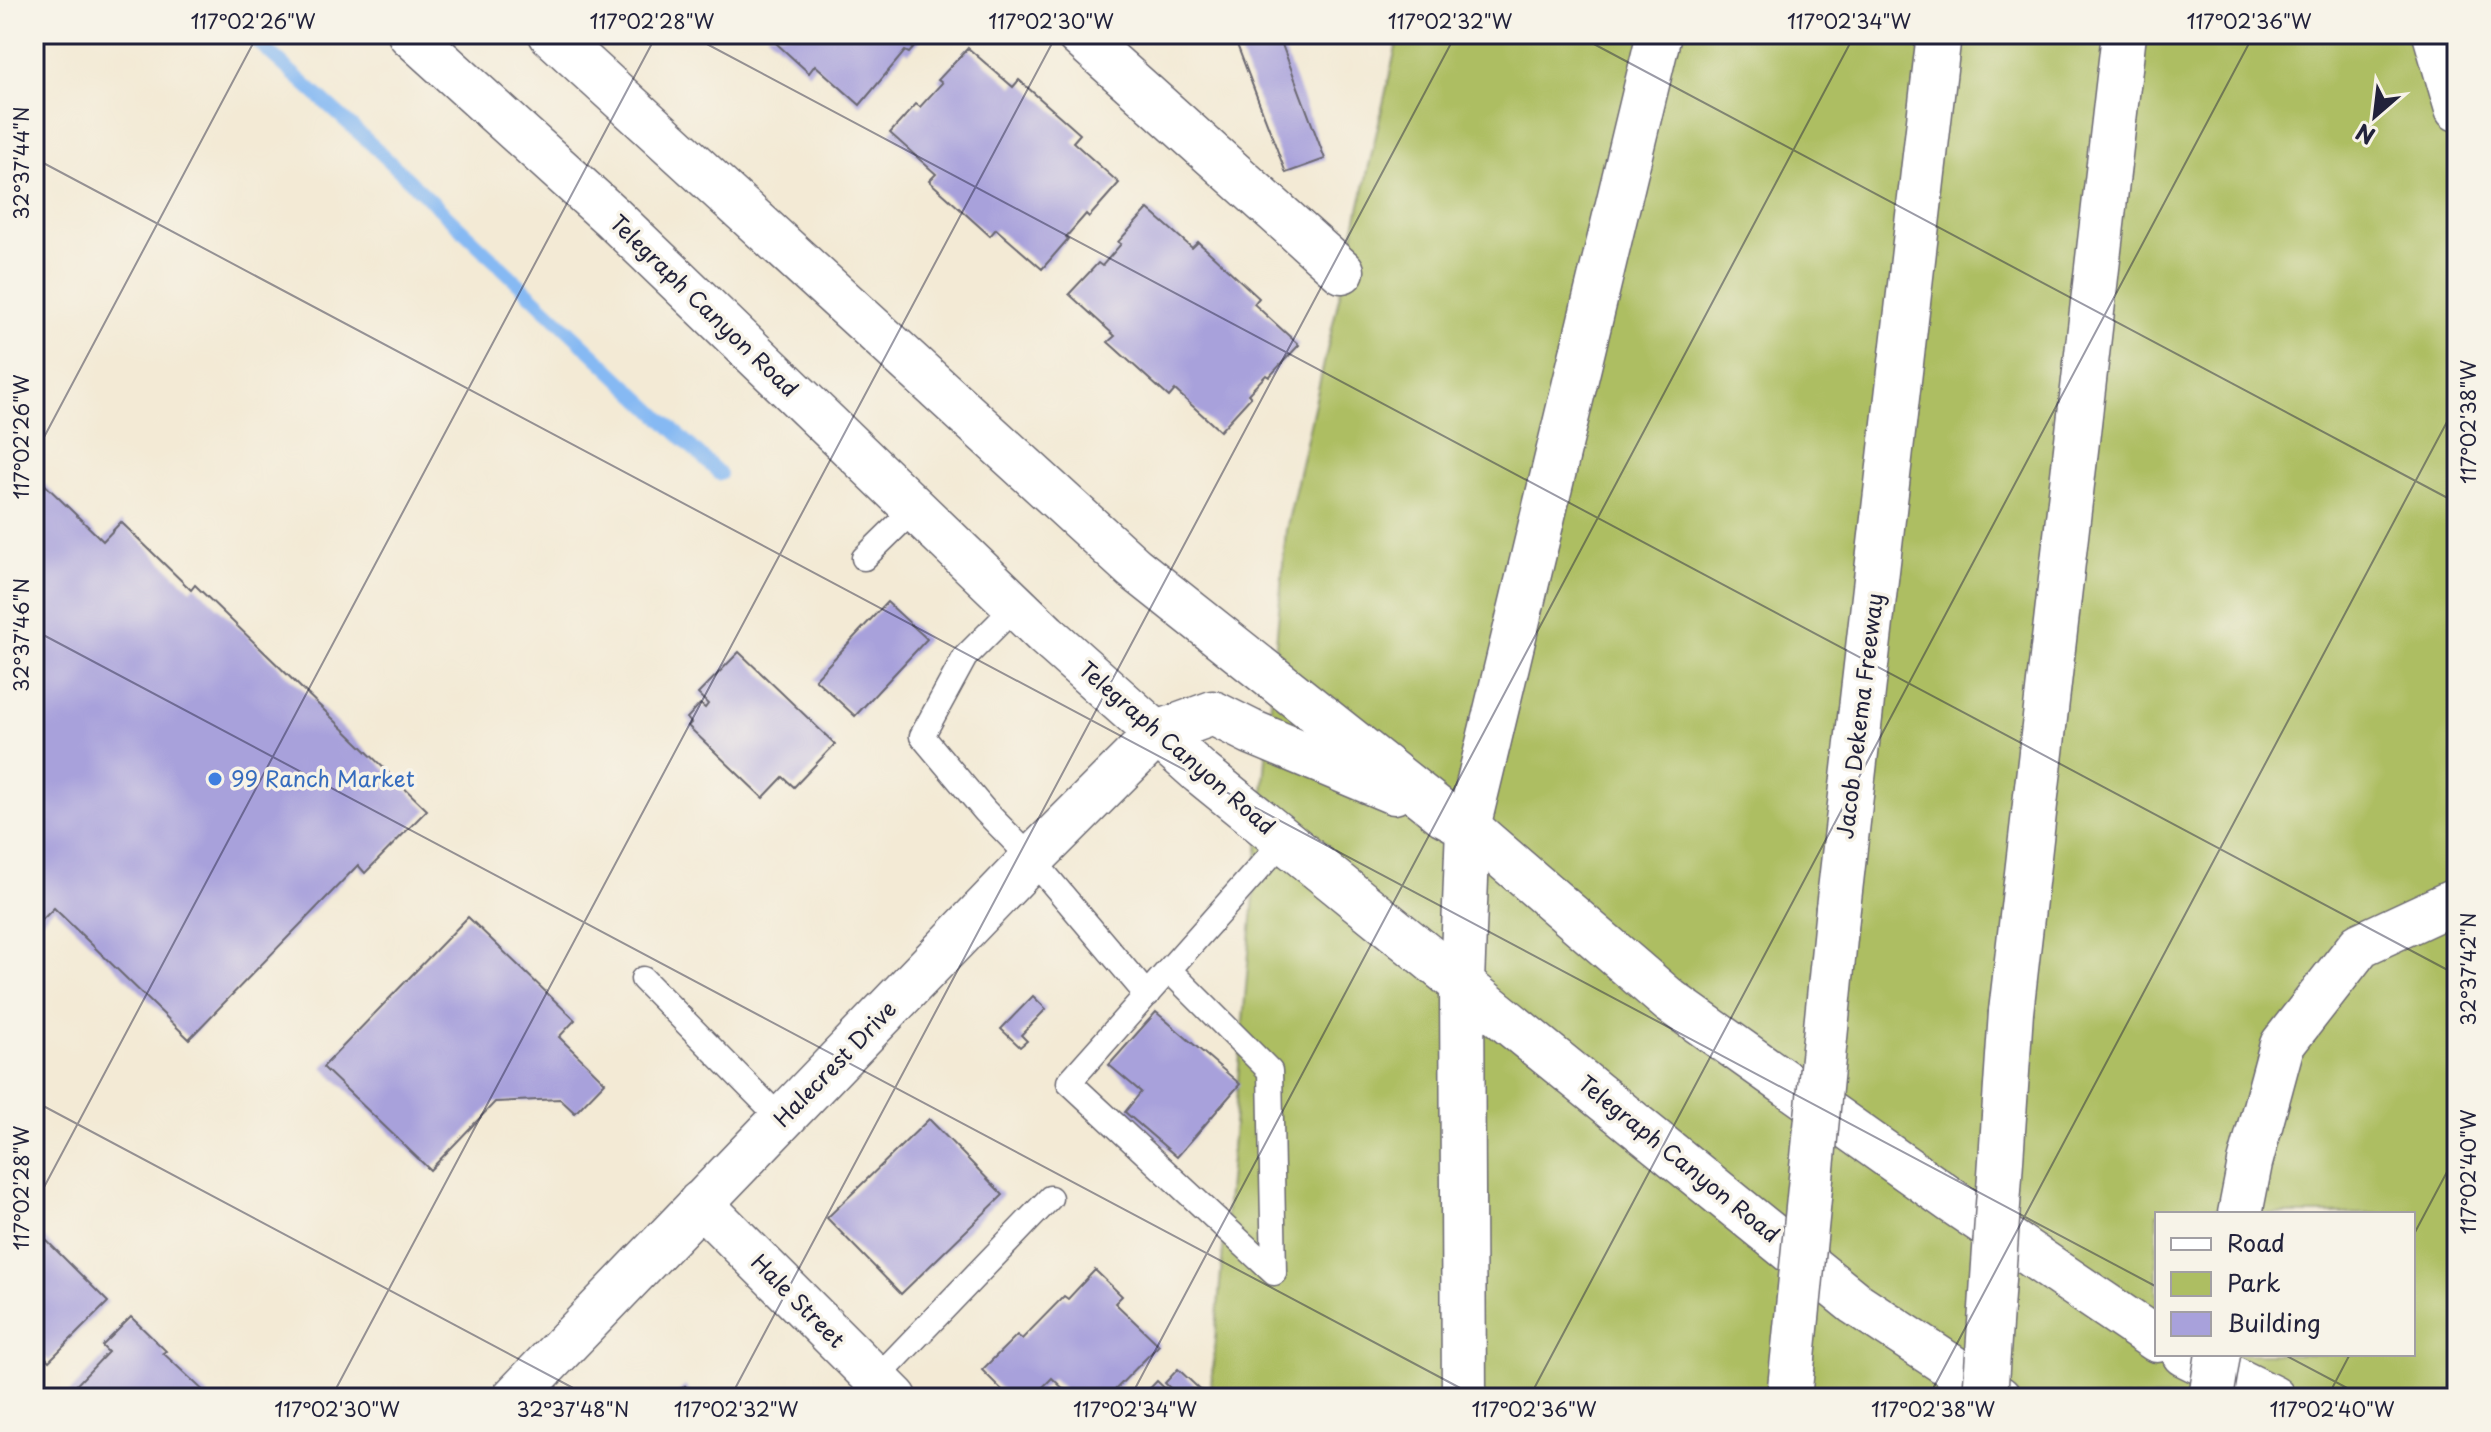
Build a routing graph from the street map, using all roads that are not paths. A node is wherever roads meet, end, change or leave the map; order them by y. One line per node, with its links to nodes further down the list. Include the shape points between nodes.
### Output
1 (410, 34): 10 (main road, Telegraph Canyon Road, via 611,216)
2 (551, 34): 14 (main road, via 1134,568)
3 (1078, 34): 9 (main road)
4 (1659, 34): 14 (main road)
5 (1939, 34): 32 (main road, Jacob Dekema Freeway, bridge, via 1838,908)
6 (2124, 34): 33 (main road, bridge, via 2011,1012)
7 (2435, 34): 8 (main road)
8 (2457, 109)
9 (1342, 271)
10 (915, 508): 11 (lane); 12 (main road, Telegraph Canyon Road)
11 (864, 558)
12 (1016, 606): 13 (main road, Telegraph Canyon Road); 16 (lane, via 965,657 922,736)
13 (1158, 733): 14 (main road, via 1213,713); 15 (main road, Telegraph Canyon Road); 16 (main road, Halecrest Drive)
14 (1456, 820): 20 (main road); 26 (main road, via 1670,1001)
15 (1284, 840): 18 (lane); 20 (main road, Telegraph Canyon Road)
16 (1032, 859): 21 (lane); 22 (main road, Halecrest Drive)
17 (2457, 900): 25 (main road, via 2360,945 2282,1045)
18 (1169, 970): 21 (lane); 21 (lane, via 1270,1071 1274,1273 1069,1082)
19 (643, 979): 22 (lane)
20 (1462, 982): 31 (main road); 34 (main road, Telegraph Canyon Road, via 1855,1303)
21 (1147, 995)
22 (782, 1120): 24 (main road, Halecrest Drive)
23 (1050, 1198): 29 (lane)
24 (700, 1203): 29 (main road, Hale Street); 30 (main road, Halecrest Drive)
25 (2240, 1212)
26 (2155, 1339)
27 (2188, 1356): 36 (main road)
28 (2218, 1356): 35 (main road, bridge)
29 (886, 1389)
30 (514, 1398)
31 (1464, 1398)
32 (1789, 1398)
33 (1985, 1398)
34 (1999, 1398)
35 (2211, 1398)
36 (2273, 1398)

